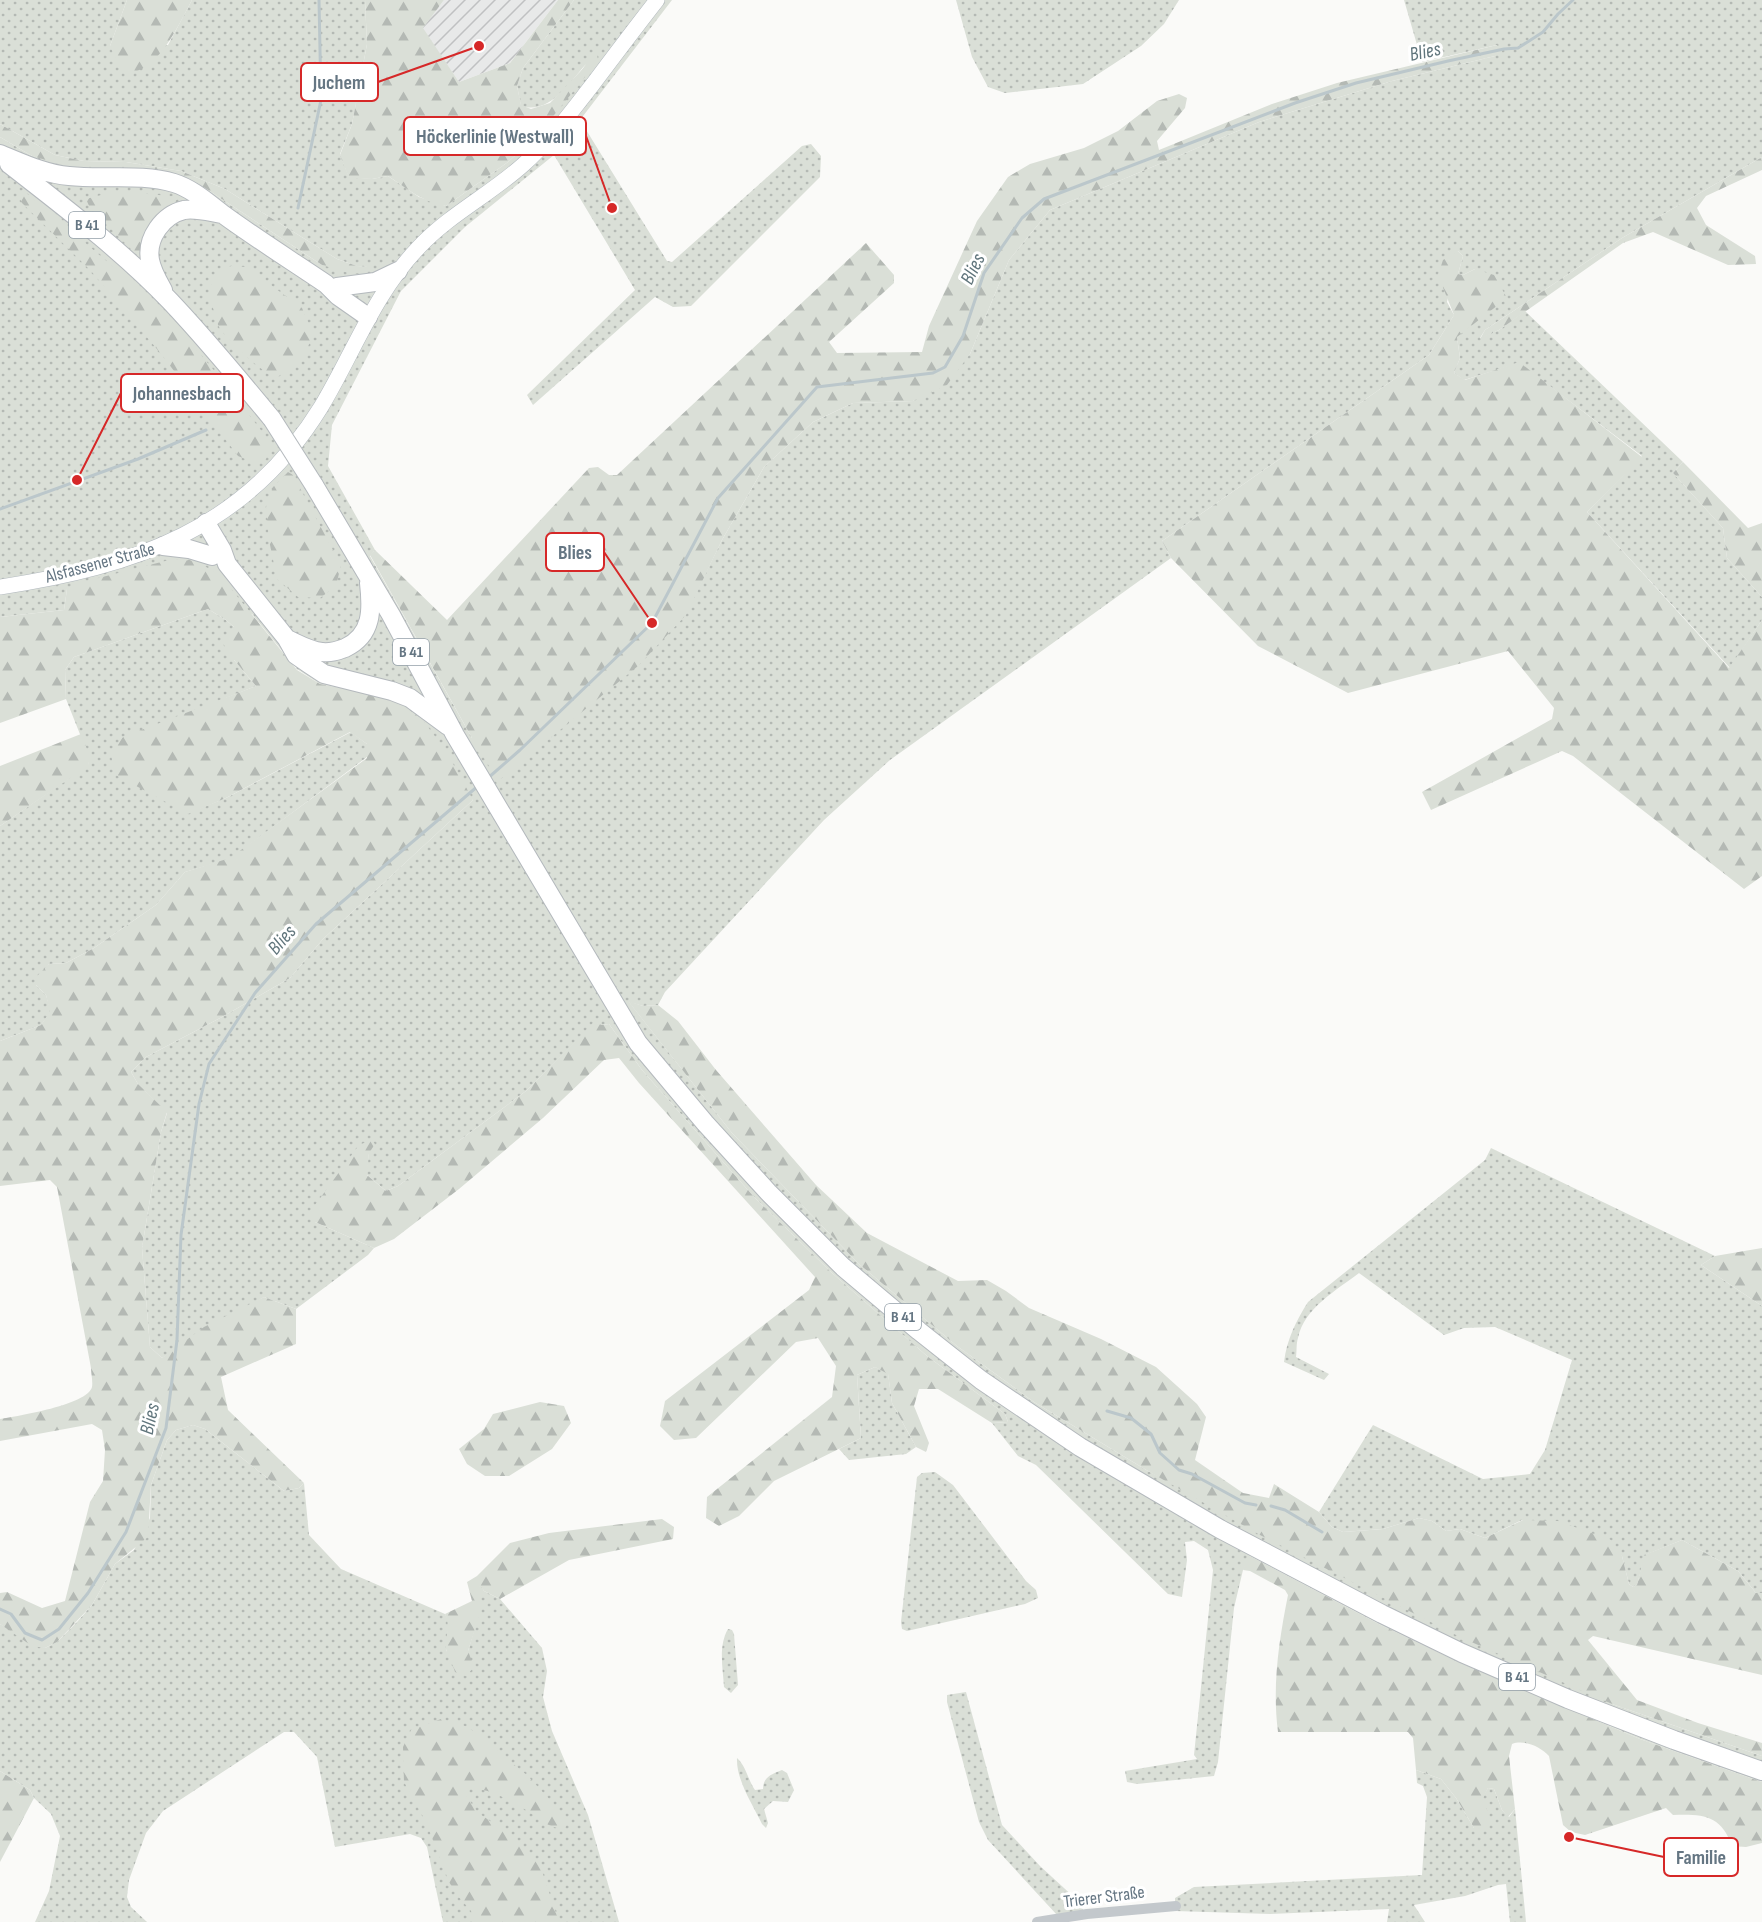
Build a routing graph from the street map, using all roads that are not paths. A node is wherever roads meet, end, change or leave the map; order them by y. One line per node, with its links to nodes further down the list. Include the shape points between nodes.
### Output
1 (657, 0): 4 (main road, Alsfassener Straße, via 552,136 523,165 439,227)
2 (0, 156): 3 (highway, via 48,173 138,177 176,184); 6 (highway, B 41, via 78,217)
3 (223, 215): 5 (highway); 6 (highway, via 185,210 157,229 149,249 150,261)
4 (398, 271): 5 (highway, via 375,282); 7 (main road, Alsfassener Straße)
5 (332, 286): 7 (highway)
6 (168, 300): 11 (highway, B 41, bridge, via 272,419)
7 (370, 312): 8 (main road, Alsfassener Straße, via 321,407 290,451 252,489)
8 (201, 526): 9 (main road, Alsfassener Straße); 10 (highway)
9 (163, 546): 10 (highway, via 189,549); 12 (main road, Alsfassener Straße, via 122,561)
10 (219, 560): 13 (highway)
11 (368, 575): 13 (highway, via 372,604 369,622 362,636 350,646 322,652); 14 (highway, B 41)
12 (0, 587)
13 (287, 639): 14 (highway, via 296,655 324,674 410,698)
14 (454, 732): 15 (highway, B 41, via 638,1043 768,1192 843,1267 910,1324 981,1380 1071,1441 1281,1562 1473,1658 1568,1699)
15 (1762, 1771)
16 (1176, 1906): 17 (street, Trierer Straße)
17 (1037, 1922)

